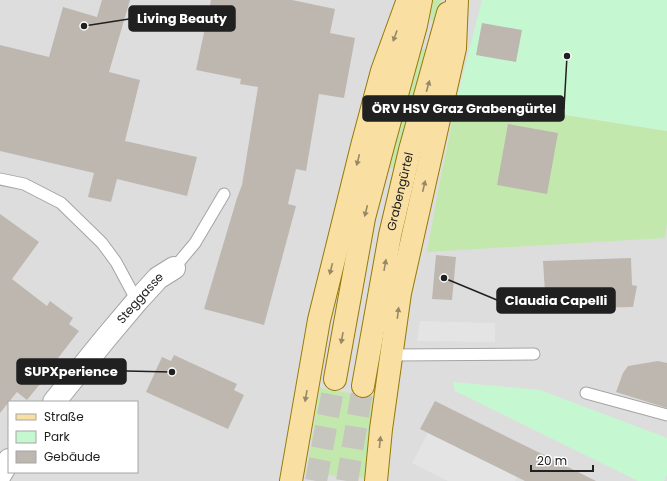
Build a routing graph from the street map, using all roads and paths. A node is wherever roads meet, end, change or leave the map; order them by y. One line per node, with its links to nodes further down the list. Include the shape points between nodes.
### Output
1 (410, 0): 18 (main road, one-way to 18, via 382,71 344,215 319,320)
2 (421, 0): 11 (main road, one-way to 11, via 364,218)
3 (452, 0): 12 (main road, Grabengürtel, one-way to 3, via 394,220 410,150)
4 (457, 0): 10 (main road, one-way to 4, via 400,293 455,48)
5 (0, 179): 8 (lane, via 24,184 61,204 102,243 116,262)
6 (224, 194): 7 (lane, Steggasse, via 195,243)
7 (174, 268): 8 (street, Steggasse, via 158,278)
8 (137, 301): 14 (street, Steggasse)
9 (534, 354): 10 (lane)
10 (392, 355): 19 (main road, one-way to 10)
11 (335, 379)
12 (363, 386)
13 (586, 393): 15 (lane)
14 (55, 401)
15 (667, 415)
16 (8, 462): 17 (street)
17 (0, 475)
18 (291, 481)
19 (376, 481)

